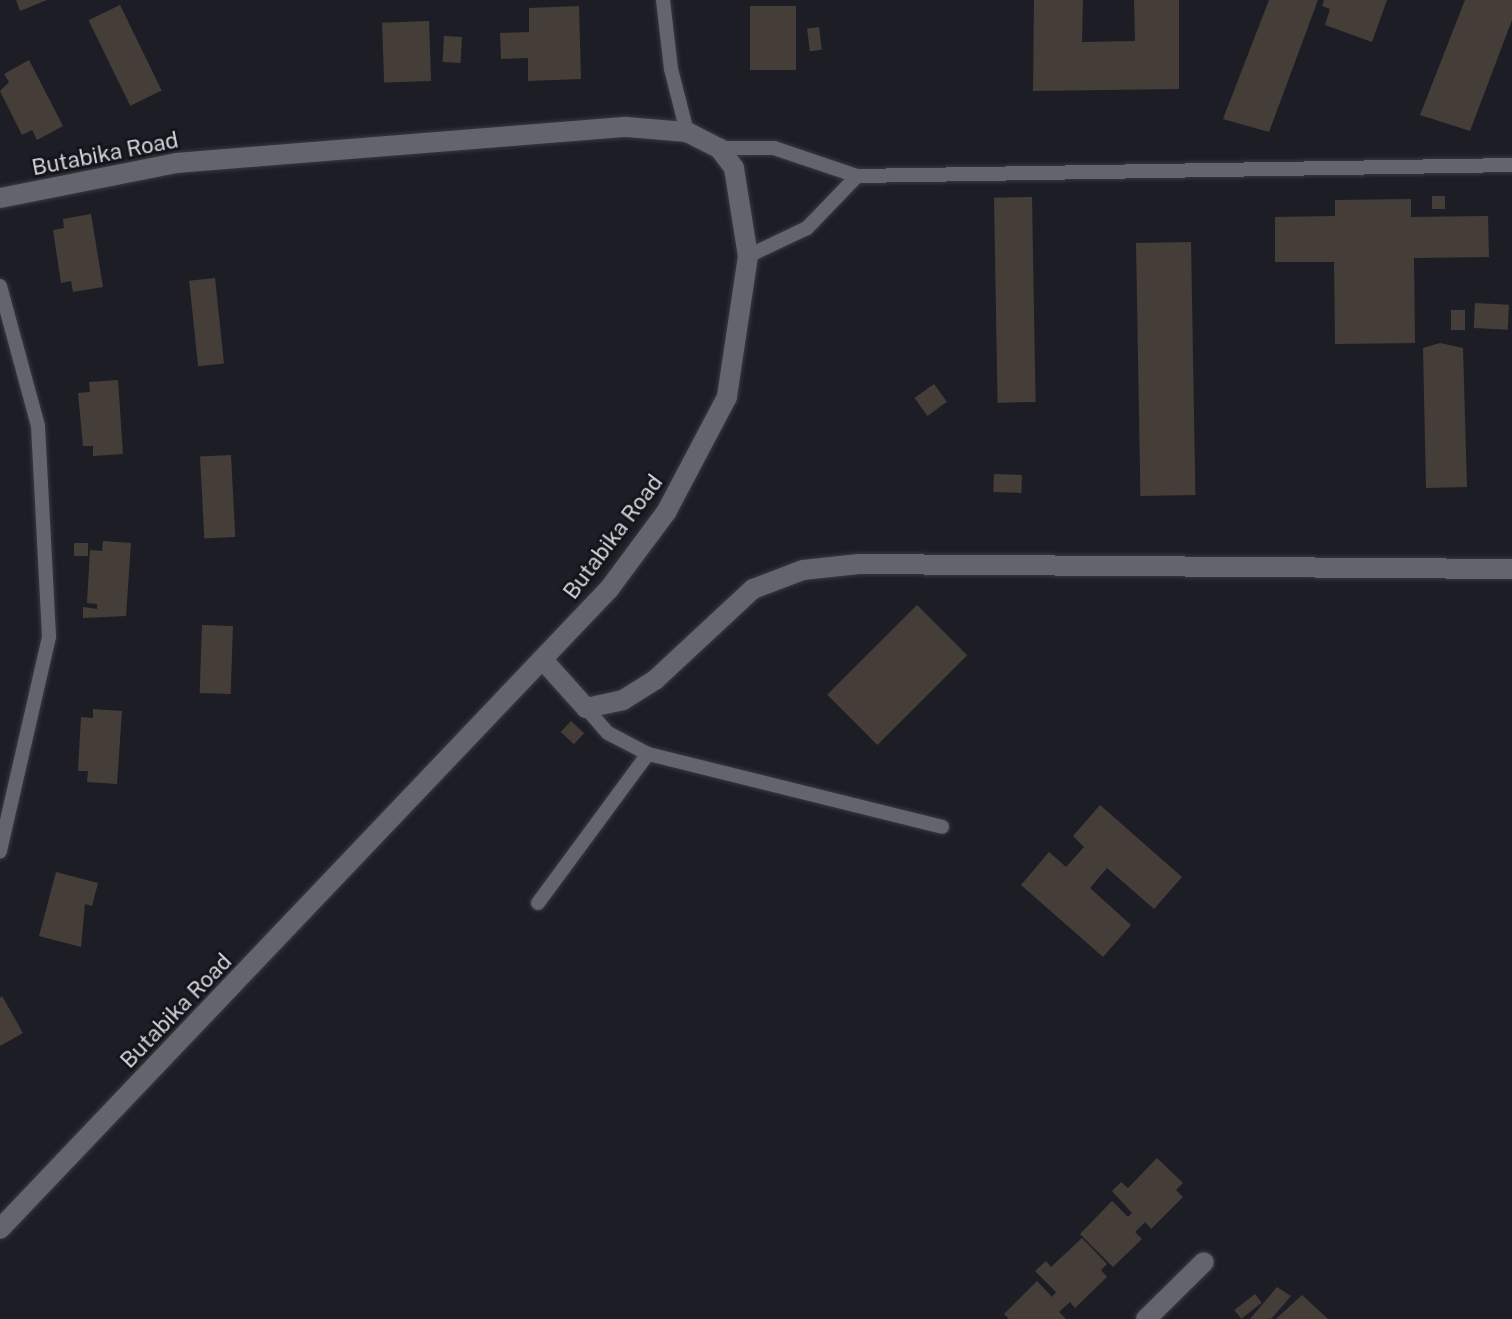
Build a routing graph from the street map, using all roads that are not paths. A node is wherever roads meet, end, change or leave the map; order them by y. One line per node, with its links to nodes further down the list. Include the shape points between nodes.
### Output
1 (663, 0): 2 (lane, via 671,69)
2 (687, 132): 3 (street, Butabika Road); 6 (street, Butabika Road, via 627,127 176,163)
3 (719, 148): 5 (lane, via 774,148); 7 (street, Butabika Road, via 734,168)
4 (1512, 165): 5 (lane)
5 (857, 176): 7 (lane, via 807,228)
6 (0, 198)
7 (748, 256): 10 (street, Butabika Road, via 727,397 701,453 667,511 609,589)
8 (0, 286): 14 (lane, via 38,426 49,637)
9 (1512, 569): 11 (street, via 859,564 803,570 753,589 636,693)
10 (543, 660): 11 (street); 16 (street, Butabika Road)
11 (586, 708): 12 (lane, via 608,733)
12 (648, 754): 13 (lane); 15 (lane)
13 (942, 827)
14 (0, 851)
15 (538, 903)
16 (4, 1217)
17 (1204, 1262): 18 (street)
18 (1146, 1319)

